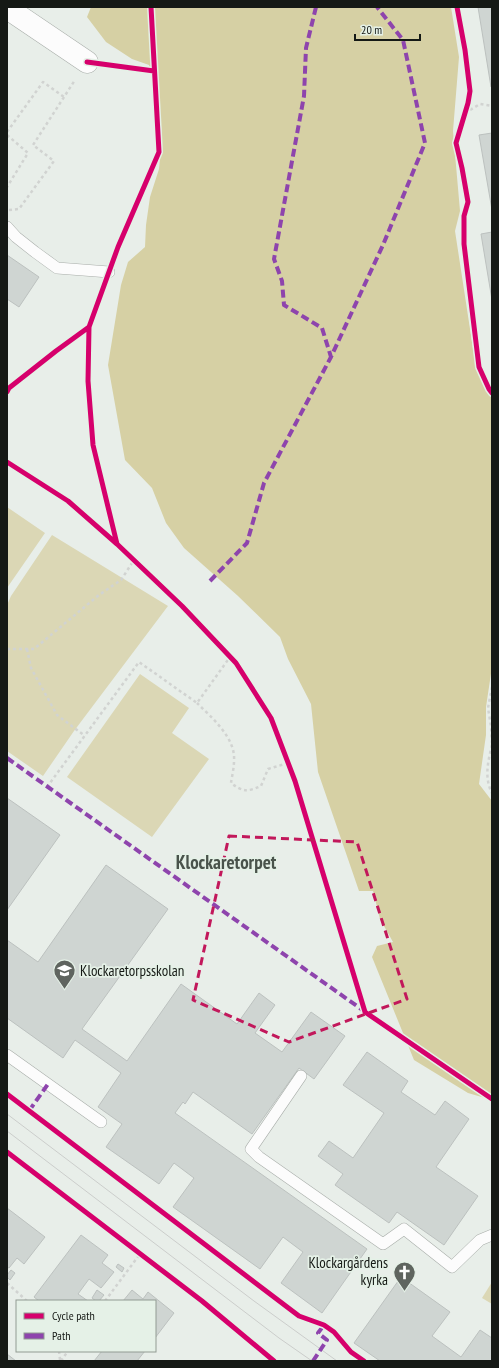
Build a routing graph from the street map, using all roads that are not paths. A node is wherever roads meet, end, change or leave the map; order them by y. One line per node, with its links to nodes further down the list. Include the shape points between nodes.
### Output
1 (7, 8): 2 (street)
2 (87, 62)
3 (7, 227): 4 (lane, via 20,241 56,268)
4 (109, 272)
5 (7, 1055): 7 (lane)
6 (301, 1076): 8 (lane, via 251,1149 259,1157 383,1244 404,1229 452,1267 480,1240)
7 (101, 1122)
8 (492, 1236)

